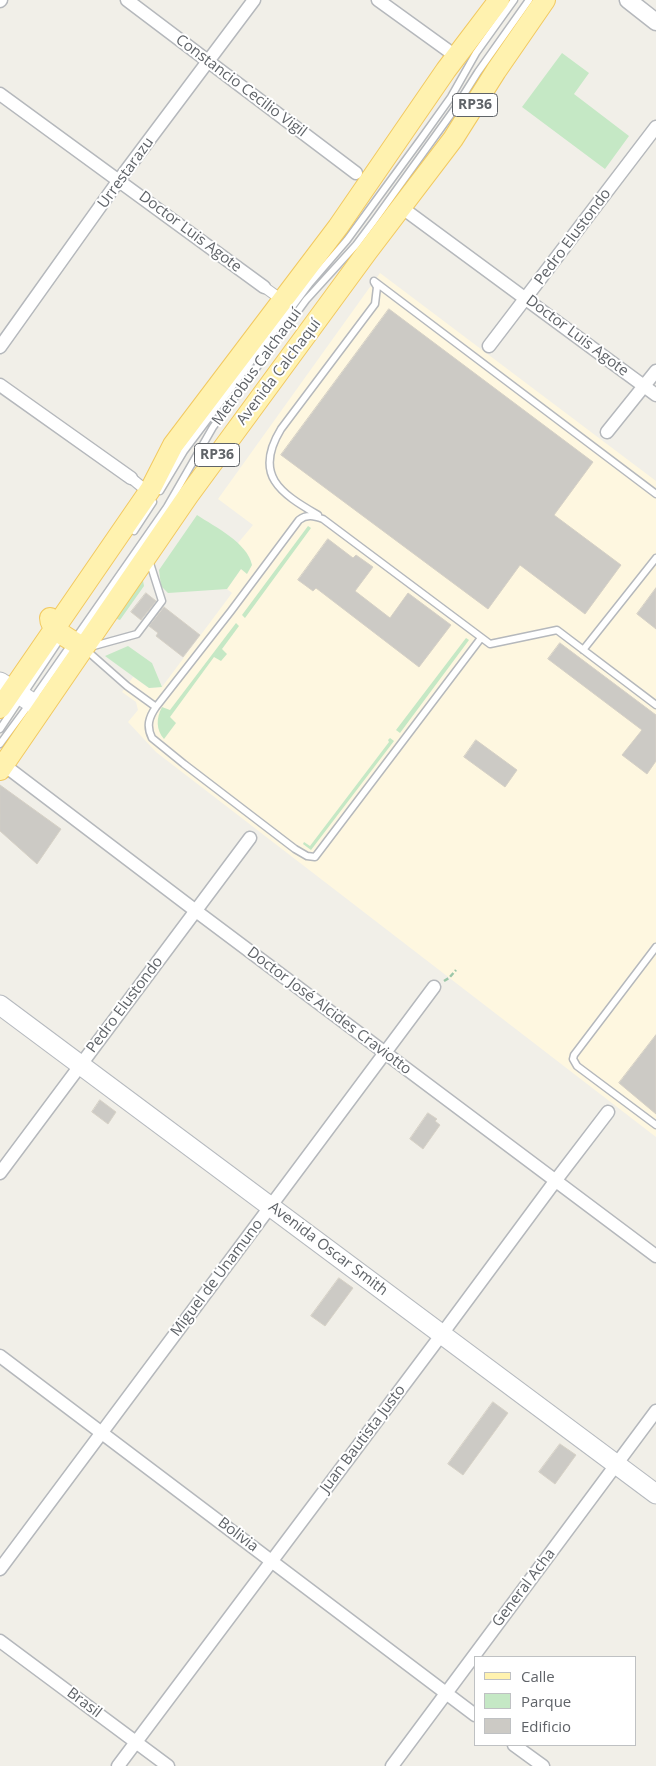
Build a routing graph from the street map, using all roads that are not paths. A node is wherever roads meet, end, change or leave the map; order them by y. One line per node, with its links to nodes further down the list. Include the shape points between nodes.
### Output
1 (127, 0): 11 (street, Constancio Cecilio Vigil)
2 (254, 0): 11 (street, Urrestarazu)
3 (378, 0): 10 (street)
4 (499, 0): 10 (main road, Avenida Calchaquí / RP36)
5 (514, 0): 31 (lane, Metrobus Calchaquí, via 476,53 451,97 372,207 305,289 184,451)
6 (529, 0): 34 (lane, Metrobus Calchaquí, via 374,221 306,300 213,427 166,507)
7 (545, 0): 16 (main road, Avenida Calchaquí / RP36, via 458,132)
8 (628, 0): 9 (street)
9 (656, 22)
10 (456, 57): 14 (main road, Avenida Calchaquí / RP36)
11 (208, 61): 14 (street, Constancio Cecilio Vigil); 15 (street, Urrestarazu)
12 (0, 94): 15 (street, Doctor Luis Agote)
13 (656, 127): 18 (street, Pedro Elustondo)
14 (362, 178): 19 (main road, Avenida Calchaquí / RP36)
15 (119, 180): 17 (street, Doctor Luis Agote); 21 (street, Urrestarazu)
16 (401, 207): 18 (street, Doctor Luis Agote); 32 (main road, Avenida Calchaquí / RP36)
17 (264, 287): 19 (street, Doctor Luis Agote)
18 (526, 299): 20 (street, Pedro Elustondo); 24 (street, Doctor Luis Agote)
19 (282, 300): 27 (main road, Avenida Calchaquí / RP36)
20 (489, 346)
21 (0, 347)
22 (656, 371): 24 (street)
23 (0, 385): 28 (street)
24 (644, 386): 25 (street, Doctor Luis Agote); 26 (street)
25 (656, 395)
26 (607, 432)
27 (173, 445): 28 (main road); 34 (main road, Avenida Calchaquí / RP36)
28 (137, 483): 34 (main road, via 51,613 50,621)
29 (656, 494): 30 (lane, via 374,281 377,288 375,304 281,429 270,452 269,464 283,492)
30 (323, 518): 35 (lane); 39 (lane, via 308,516 299,520)
31 (128, 539)
32 (147, 554): 34 (main road, Avenida Calchaquí / RP36); 34 (lane, via 162,602 137,634 118,640)
33 (656, 558): 36 (lane)
34 (68, 636): 37 (main road, Avenida Calchaquí / RP36); 37 (main road, Avenida Calchaquí / RP36); 39 (lane)
35 (481, 638): 36 (lane, via 490,644 557,630); 39 (lane, via 314,857 295,850 152,738 148,724)
36 (583, 650): 38 (lane)
37 (22, 696): 40 (main road, Avenida Calchaquí / RP36); 41 (lane); 42 (lane); 43 (main road, Avenida Calchaquí / RP36)
38 (656, 705)
39 (156, 706)
40 (0, 708)
41 (0, 729)
42 (0, 744)
43 (2, 768): 45 (street, Doctor José Alcides Craviotto)
44 (250, 838): 45 (street, Pedro Elustondo)
45 (196, 911): 49 (street, Doctor José Alcides Craviotto); 50 (street, Pedro Elustondo)
46 (656, 947): 52 (lane, via 573,1059 577,1066)
47 (434, 987): 49 (street, Miguel de Unamuno)
48 (0, 1005): 50 (main road, Avenida Oscar Smith)
49 (384, 1052): 54 (street, Doctor José Alcides Craviotto); 55 (street, Miguel de Unamuno)
50 (81, 1065): 53 (street, Pedro Elustondo); 55 (main road, Avenida Oscar Smith)
51 (608, 1112): 54 (street, Juan Bautista Justo)
52 (656, 1125)
53 (0, 1173)
54 (556, 1180): 56 (street, Doctor José Alcides Craviotto); 57 (street, Juan Bautista Justo)
55 (270, 1206): 57 (main road, Avenida Oscar Smith); 60 (street, Miguel de Unamuno)
56 (656, 1256)
57 (442, 1334): 61 (main road, Avenida Oscar Smith); 63 (street, Juan Bautista Justo)
58 (0, 1356): 60 (street, Bolivia)
59 (656, 1411): 61 (street, General Acha)
60 (101, 1433): 63 (street, Bolivia); 64 (street, Miguel de Unamuno)
61 (616, 1464): 62 (main road, Avenida Oscar Smith); 66 (street, General Acha)
62 (656, 1494)
63 (272, 1560): 68 (street, Bolivia); 70 (street, Juan Bautista Justo)
64 (0, 1569)
65 (0, 1641): 70 (street, Brasil)
66 (473, 1656)
67 (473, 1657): 68 (street, General Acha)
68 (446, 1693): 69 (street, Bolivia); 74 (street, General Acha)
69 (473, 1713)
70 (135, 1742): 72 (street, Juan Bautista Justo); 73 (street, Brasil)
71 (515, 1746): 75 (street)
72 (118, 1766)
73 (168, 1766)
74 (392, 1766)
75 (543, 1766)

